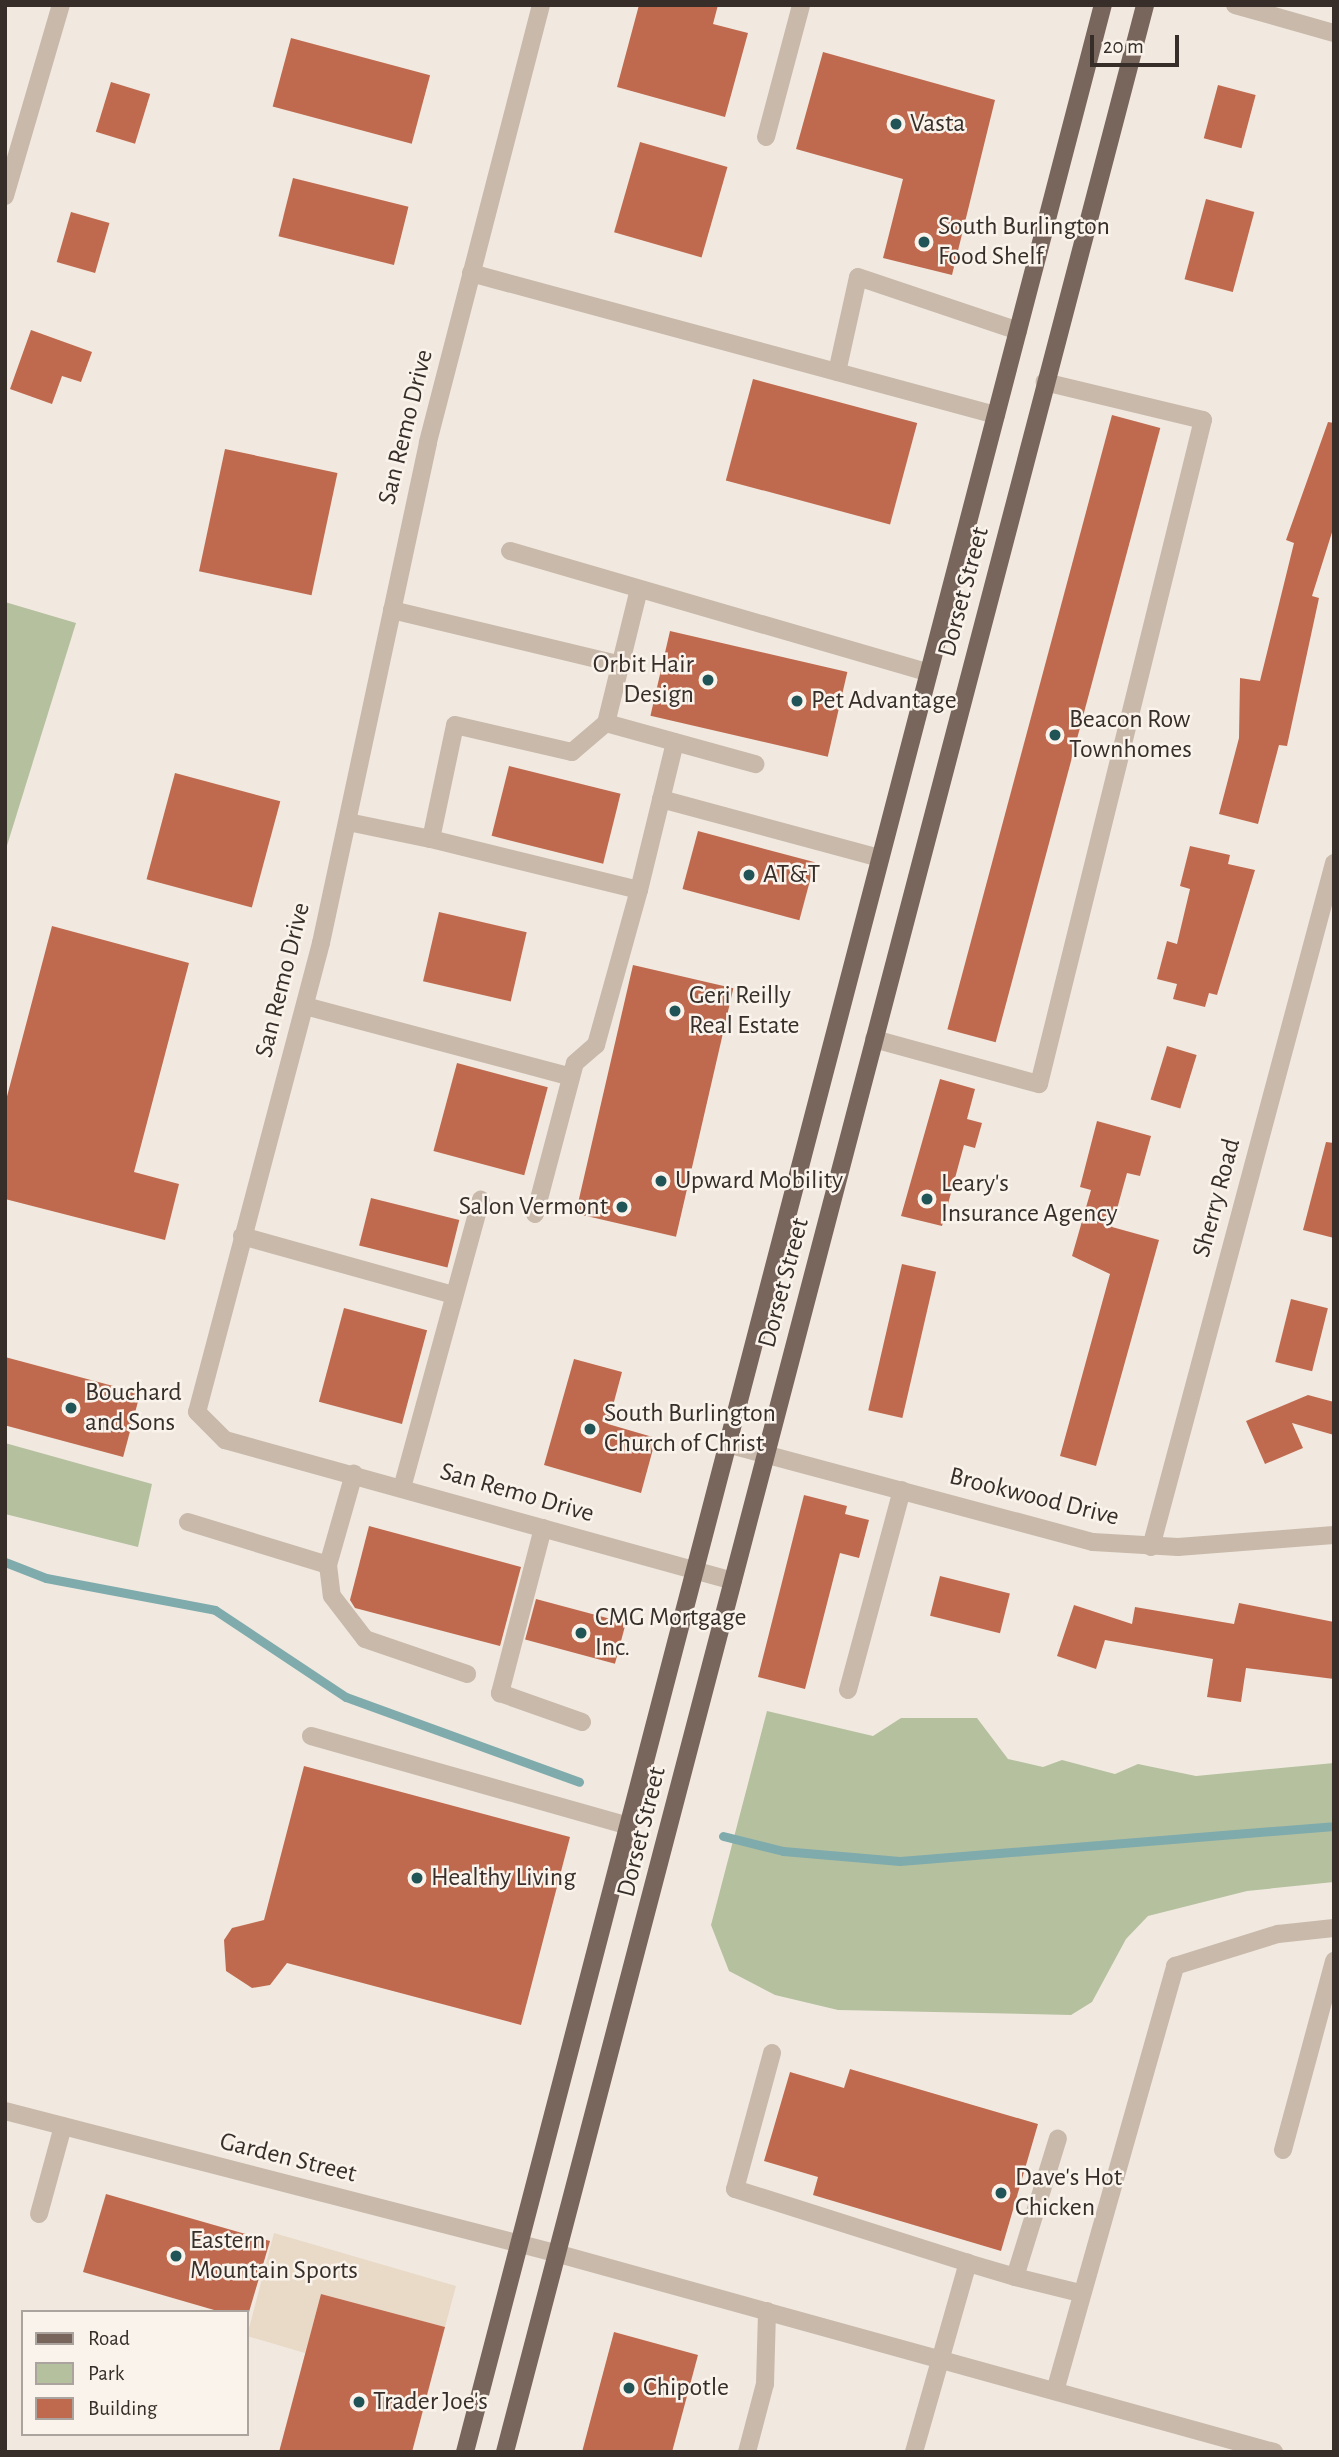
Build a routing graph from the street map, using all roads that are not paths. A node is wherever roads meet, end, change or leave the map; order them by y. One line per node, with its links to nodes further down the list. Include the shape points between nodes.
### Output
1 (61, 5): 9 (street)
2 (541, 5): 10 (street, San Remo Drive)
3 (801, 5): 8 (street)
4 (1103, 5): 11 (main road, Dorset Street)
5 (1145, 5): 13 (main road, Dorset Street)
6 (1235, 5): 7 (street)
7 (1334, 33)
8 (766, 137)
9 (5, 196)
10 (471, 273): 12 (street); 17 (street, San Remo Drive)
11 (1018, 331): 12 (street, via 858,277); 14 (main road, Dorset Street)
12 (837, 372): 14 (street)
13 (1045, 382): 30 (main road, Dorset Street); 30 (street, via 1203,420 1039,1084)
14 (996, 415): 19 (main road, Dorset Street)
15 (510, 551): 16 (street)
16 (639, 589): 18 (street); 19 (street)
17 (392, 610): 18 (street); 24 (street, San Remo Drive)
18 (621, 665): 20 (street)
19 (929, 673): 26 (main road, Dorset Street)
20 (606, 723): 21 (street); 25 (street, via 572,752 455,725)
21 (676, 742): 22 (street); 23 (street)
22 (755, 764)
23 (661, 799): 26 (street); 28 (street)
24 (348, 822): 25 (street); 29 (street, San Remo Drive)
25 (431, 839): 28 (street)
26 (880, 858): 36 (main road, Dorset Street)
27 (1334, 863): 44 (street, Sherry Road)
28 (639, 890): 31 (street, via 596,1045 575,1063)
29 (305, 1006): 31 (street); 34 (street, San Remo Drive)
30 (874, 1039): 37 (main road, Dorset Street)
31 (571, 1077): 33 (street)
32 (481, 1200): 35 (street)
33 (535, 1214)
34 (243, 1236): 35 (street); 38 (street, San Remo Drive, via 197,1412 225,1440)
35 (454, 1295): 39 (street)
36 (727, 1444): 37 (street, Brookwood Drive); 46 (main road, Dorset Street)
37 (766, 1454): 40 (street, Brookwood Drive); 47 (main road, Dorset Street)
38 (354, 1474): 39 (street, San Remo Drive); 45 (street)
39 (402, 1488): 42 (street, San Remo Drive)
40 (902, 1490): 44 (street, Brookwood Drive, via 1093,1542); 49 (street)
41 (188, 1522): 45 (street)
42 (543, 1528): 46 (street, San Remo Drive); 50 (street, via 500,1693)
43 (1334, 1535): 44 (street, Brookwood Drive)
44 (1151, 1548)
45 (328, 1564): 48 (street, via 332,1596 365,1639)
46 (694, 1570): 47 (street, San Remo Drive); 52 (main road, Dorset Street)
47 (733, 1581): 62 (main road, Dorset Street)
48 (467, 1674)
49 (848, 1690)
50 (582, 1722)
51 (311, 1736): 52 (street)
52 (629, 1826): 61 (main road, Dorset Street)
53 (1334, 1928): 65 (street, via 1278,1934 1175,1965)
54 (1334, 1961): 59 (street)
55 (772, 2053): 63 (street, via 735,2189)
56 (5, 2111): 57 (street, Garden Street)
57 (63, 2126): 60 (street); 61 (street, Garden Street)
58 (1058, 2138): 64 (street)
59 (1283, 2150)
60 (39, 2214)
61 (520, 2244): 62 (street, Garden Street); 69 (main road, Dorset Street)
62 (559, 2254): 66 (street, Garden Street); 70 (main road, Dorset Street)
63 (968, 2263): 64 (street); 67 (street)
64 (1015, 2277): 65 (street)
65 (1080, 2293): 68 (street)
66 (767, 2311): 67 (street, Garden Street); 71 (street, via 765,2384)
67 (939, 2359): 68 (street, Garden Street); 72 (street)
68 (1055, 2391): 73 (street, Garden Street)
69 (465, 2452)
70 (505, 2452)
71 (747, 2452)
72 (914, 2452)
73 (1274, 2452)

